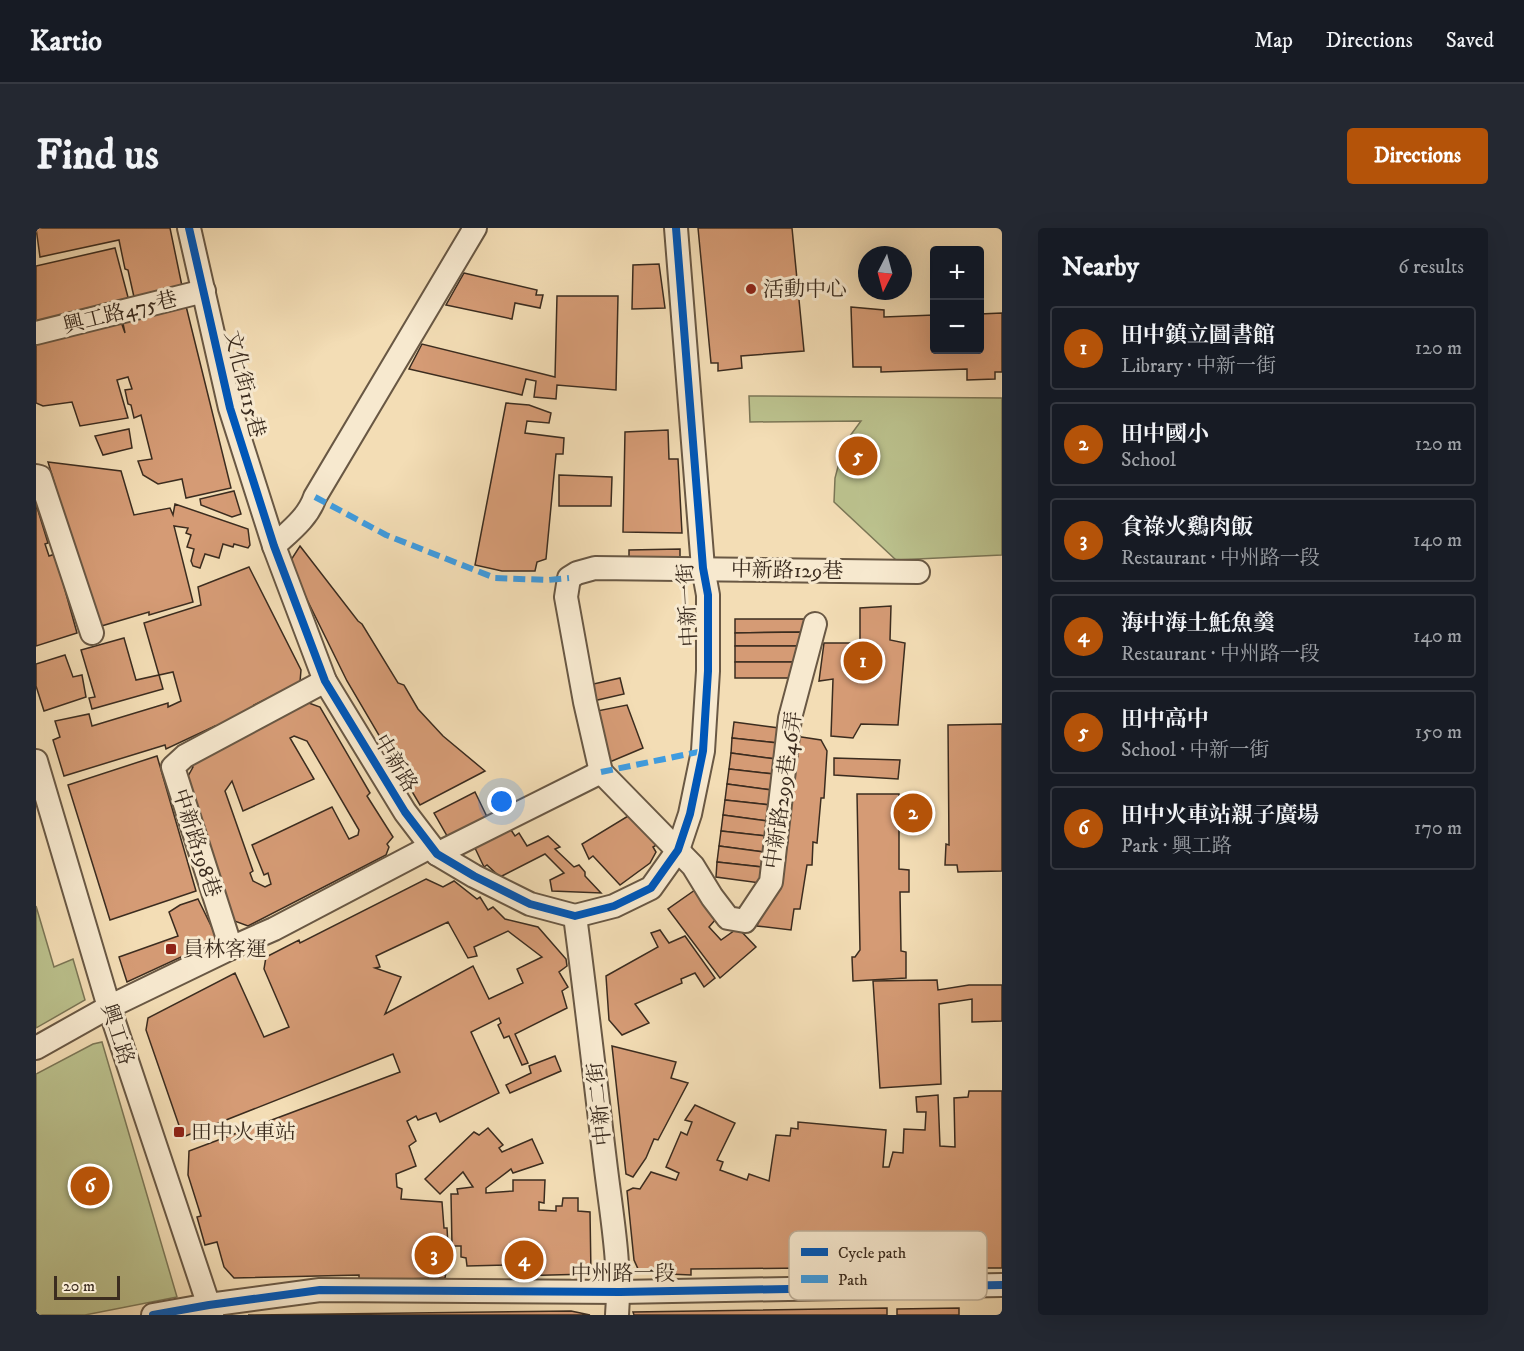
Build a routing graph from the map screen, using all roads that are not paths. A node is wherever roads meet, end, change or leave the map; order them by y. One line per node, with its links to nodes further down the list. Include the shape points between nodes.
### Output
1 (189, 228): 4 (street, 文化街115巷)
2 (475, 228): 7 (street, via 312,506)
3 (676, 228): 8 (street, 中新一街)
4 (204, 291): 5 (street, 興工路475巷); 7 (street, 文化街115巷, via 230,408)
5 (36, 333)
6 (36, 476): 11 (street, via 40,477)
7 (274, 546): 12 (street, 中新路)
8 (704, 568): 9 (street, 中新路129巷); 14 (street, 中新路129巷, via 595,568 569,578 566,597); 17 (street, 中新一街, via 708,595 705,730 690,814)
9 (918, 572)
10 (815, 624): 17 (street, 中新路299巷46弄, via 790,718 771,882 745,921 728,918)
11 (92, 633)
12 (325, 681): 16 (street, 中新路, via 405,812); 19 (street, 中新路198巷, via 185,756 173,767)
13 (36, 761): 15 (street, 興工路)
14 (601, 772): 16 (street); 17 (street)
15 (40, 787): 20 (street, 興工路)
16 (433, 850): 18 (street, 中新路, via 530,904); 19 (street)
17 (678, 850): 18 (street, 中新一街, via 651,888 614,906)
18 (575, 916): 25 (street, 中新二街)
19 (231, 948): 20 (street)
20 (109, 1007): 21 (street); 26 (street, 興工路)
21 (36, 1048)
22 (987, 1285): 23 (street, 中州路一段)
23 (1002, 1285)
24 (789, 1289): 25 (street, 中州路一段)
25 (620, 1292): 26 (street, 中州路一段, via 320,1290); 28 (street, 中新二街)
26 (211, 1310): 27 (street, 中州路一段)
27 (153, 1315)
28 (617, 1315)

